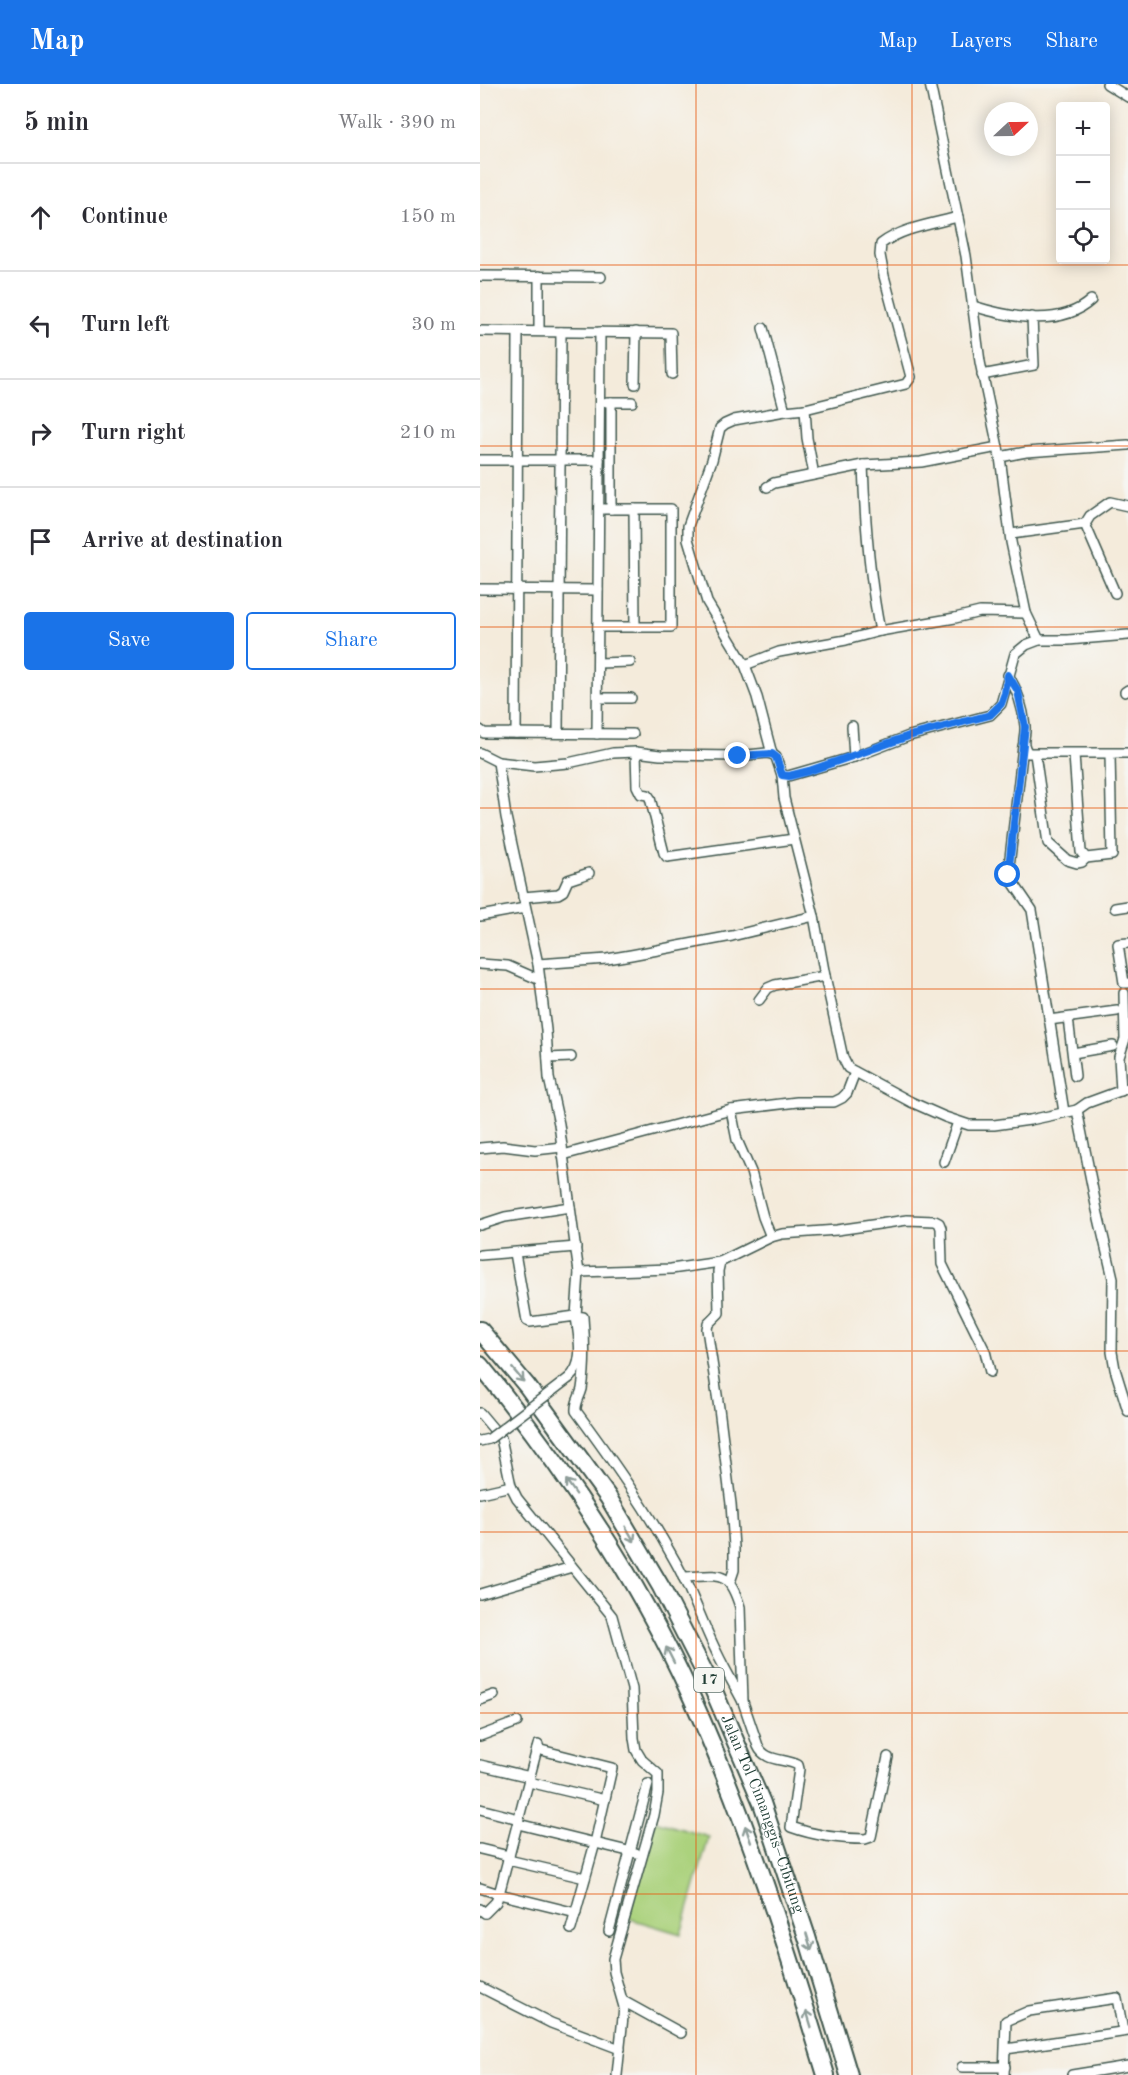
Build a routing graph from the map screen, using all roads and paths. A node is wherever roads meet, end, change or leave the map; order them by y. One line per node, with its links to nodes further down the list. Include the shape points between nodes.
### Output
1 (930, 84): 4 (street)
2 (1107, 84): 3 (street)
3 (1128, 97)
4 (958, 217): 9 (street); 24 (street, via 909,230 881,244 884,276 911,377 906,384)
5 (480, 276): 6 (street)
6 (539, 276): 7 (street); 14 (street)
7 (601, 276)
8 (1091, 300): 10 (street, via 1074,311)
9 (973, 306): 10 (street); 19 (street)
10 (1032, 317): 19 (street, via 1034,365)
11 (763, 328): 25 (street)
12 (480, 331): 13 (street)
13 (518, 331): 14 (street); 29 (street)
14 (539, 331): 15 (street)
15 (561, 332): 16 (street); 30 (street)
16 (600, 332): 17 (street); 21 (street)
17 (636, 332): 18 (street, via 671,333); 20 (street)
18 (672, 374)
19 (982, 375): 27 (street)
20 (635, 384)
21 (599, 402): 22 (street); 31 (street)
22 (611, 402): 23 (street); 37 (street)
23 (632, 402)
24 (805, 409): 25 (street); 33 (street)
25 (785, 411): 54 (street, via 734,420 720,428 688,526 688,539 707,602)
26 (1128, 445): 27 (street)
27 (999, 452): 32 (street); 40 (street)
28 (480, 460): 29 (street)
29 (517, 460): 30 (street); 42 (street)
30 (560, 460): 31 (street); 43 (street)
31 (599, 460): 36 (street)
32 (863, 465): 33 (street); 49 (street, via 865,535)
33 (814, 475): 34 (street)
34 (767, 487)
35 (1128, 506): 39 (street, via 1110,502)
36 (599, 509): 37 (street); 44 (street)
37 (611, 509): 38 (street)
38 (634, 509): 48 (street); 48 (street, via 670,509 671,521 671,627)
39 (1085, 524): 40 (street); 45 (street)
40 (1011, 534): 46 (street)
41 (480, 589): 42 (street)
42 (516, 590): 43 (street); 60 (street)
43 (559, 590): 44 (street); 61 (street)
44 (598, 590): 47 (street)
45 (1115, 593)
46 (1026, 613): 49 (street, via 980,612); 51 (street)
47 (598, 627): 48 (street); 53 (street)
48 (635, 627)
49 (880, 631): 54 (street, via 779,652)
50 (1128, 635): 51 (street)
51 (1039, 640): 55 (street, via 1015,654)
52 (630, 662): 53 (street)
53 (598, 663): 56 (street)
54 (744, 665): 68 (street)
55 (1008, 675): 64 (street, via 1018,691 1025,727); 72 (street, via 1001,704 990,715 909,736)
56 (598, 698): 57 (street); 62 (street)
57 (631, 698)
58 (852, 726): 72 (street)
59 (480, 730): 60 (street)
60 (516, 733): 61 (street)
61 (558, 734): 62 (street)
62 (597, 734): 63 (street)
63 (633, 734)
64 (1023, 746): 69 (street, via 1028,753); 94 (street, via 1008,875 1032,910)
65 (636, 752): 68 (street, via 689,756); 73 (street, via 613,753 568,764 526,766); 75 (street, via 637,786 641,794 650,798 667,857)
66 (480, 753): 73 (street)
67 (1128, 753): 71 (street)
68 (772, 754): 74 (street)
69 (1035, 754): 70 (street); 76 (street, via 1048,843 1067,860 1077,863)
70 (1074, 754): 71 (street); 76 (street, via 1082,852)
71 (1110, 754): 76 (street, via 1112,855)
72 (854, 757): 74 (street)
73 (498, 762): 78 (street)
74 (782, 775): 75 (street)
75 (794, 839): 83 (street)
76 (1086, 858)
77 (589, 873): 78 (street, via 568,880 558,894)
78 (523, 897): 80 (street)
79 (1128, 906): 81 (street)
80 (525, 908): 82 (street); 86 (street)
81 (1115, 908)
82 (480, 916)
83 (814, 916): 86 (street, via 619,957); 87 (street)
84 (1128, 943): 89 (street, via 1118,944 1124,983)
85 (480, 964): 88 (street, via 508,966)
86 (538, 964): 88 (street)
87 (825, 976): 91 (street, via 775,985); 99 (street, via 843,1058)
88 (540, 980): 98 (street)
89 (1128, 983)
90 (1126, 998): 101 (street, via 1125,1039 1119,1057)
91 (759, 1000)
92 (1117, 1011): 93 (street)
93 (1068, 1018): 94 (street); 96 (street)
94 (1049, 1020): 104 (street)
95 (1113, 1046): 96 (street)
96 (1073, 1053): 100 (street)
97 (571, 1056): 98 (street)
98 (548, 1058): 107 (street)
99 (855, 1072): 102 (street, via 847,1093 834,1102); 105 (street)
100 (1076, 1076)
101 (1124, 1089): 103 (street)
102 (730, 1110): 107 (street); 111 (street)
103 (1077, 1110): 104 (street); 121 (street, via 1113,1278 1112,1352)
104 (1064, 1112): 105 (street, via 994,1125)
105 (958, 1122): 108 (street)
106 (480, 1148): 107 (street)
107 (562, 1151): 109 (street)
108 (944, 1162)
109 (570, 1207): 110 (street); 112 (street)
110 (480, 1225)
111 (771, 1237): 115 (street); 120 (street, via 907,1220 935,1221 941,1228 942,1264 985,1351)
112 (576, 1247): 113 (street); 116 (street)
113 (515, 1253): 114 (street); 117 (street, via 527,1321)
114 (480, 1255)
115 (720, 1263): 116 (street); 128 (street, via 719,1313 707,1329 735,1547)
116 (579, 1272): 117 (street)
117 (576, 1316): 123 (street, bridge, via 576,1372); 127 (street, via 583,1317 585,1352 576,1412 618,1467)
118 (480, 1330): 166 (highway, Jalan Tol Cimanggis–Cibitung / 17, one-way to 166, via 609,1497 713,1689 762,1803)
119 (480, 1365): 165 (highway, Jalan Tol Cimanggis–Cibitung / 17, one-way to 119, via 787,1946 740,1813 691,1697 641,1599 591,1516)
120 (990, 1372)
121 (1127, 1404)
122 (480, 1413): 124 (street, via 501,1438)
123 (484, 1440)
124 (511, 1486): 125 (street); 126 (street)
125 (480, 1493)
126 (572, 1567): 129 (street); 145 (street, via 612,1616 632,1689 635,1744 639,1756 657,1772 658,1793)
127 (683, 1577): 128 (street, via 722,1576); 132 (street)
128 (730, 1582): 132 (street, via 740,1607)
129 (480, 1594)
130 (494, 1695): 131 (street)
131 (480, 1700)
132 (744, 1702): 135 (street, via 761,1753 798,1765 791,1827 811,1835 871,1837)
133 (517, 1722): 134 (street)
134 (480, 1736)
135 (888, 1757)
136 (480, 1765): 137 (street)
137 (529, 1779): 139 (street); 139 (street, via 537,1747 612,1768); 141 (street)
138 (648, 1784): 144 (street)
139 (605, 1800): 142 (street)
140 (480, 1809): 141 (street)
141 (519, 1822): 142 (street); 146 (street)
142 (595, 1843): 144 (street); 147 (street)
143 (480, 1849): 146 (street)
144 (631, 1852): 145 (street); 153 (street)
145 (644, 1855): 155 (street, via 613,1959)
146 (508, 1858): 147 (street); 149 (street)
147 (585, 1878): 151 (street)
148 (480, 1888): 149 (street)
149 (499, 1893): 150 (street, via 485,1913); 151 (street)
150 (480, 1910)
151 (576, 1913): 152 (street)
152 (572, 1929)
153 (609, 1931)
154 (480, 1987): 158 (street, via 551,2023)
155 (623, 2001): 157 (street); 158 (street)
156 (1125, 2031): 159 (street); 159 (street, via 1117,1998 1029,2011 1006,2021)
157 (681, 2033)
158 (620, 2049): 163 (street)
159 (1006, 2049): 162 (street)
160 (1128, 2066): 167 (street)
161 (962, 2067): 162 (street)
162 (1005, 2071)
163 (617, 2072): 164 (street)
164 (627, 2075)
165 (826, 2075)
166 (849, 2075)
167 (1072, 2075)

